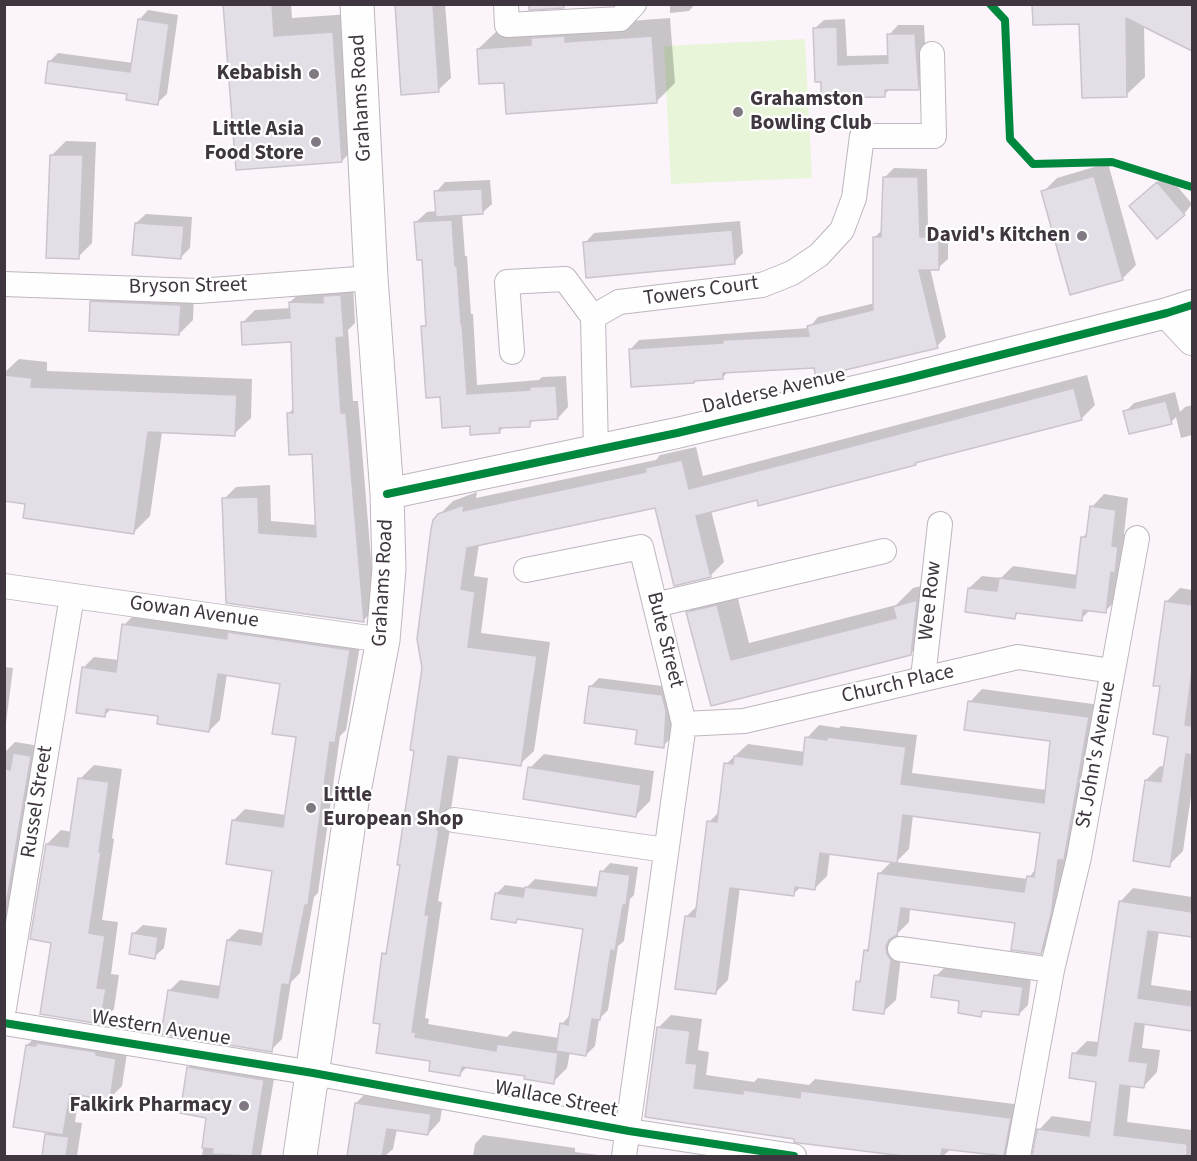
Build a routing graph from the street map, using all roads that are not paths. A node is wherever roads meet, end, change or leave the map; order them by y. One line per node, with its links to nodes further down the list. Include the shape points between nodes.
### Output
1 (357, 4): 5 (main road, Grahams Road)
2 (506, 4): 3 (street, via 507,25 620,19)
3 (634, 4)
4 (932, 54): 8 (street, Towers Court, via 934,136 862,136 854,198 842,230 819,255 792,273 762,285 620,302)
5 (371, 278): 6 (street, Bryson Street, via 198,291); 12 (main road, Grahams Road)
6 (4, 284)
7 (1180, 309): 9 (street); 11 (street, Dalderse Avenue, via 905,379)
8 (593, 317): 10 (street, via 565,279 507,282); 11 (street)
9 (1192, 340)
10 (512, 352)
11 (596, 451): 12 (street, Dalderse Avenue)
12 (387, 494): 20 (main road, Grahams Road, via 389,569)
13 (940, 524): 22 (street, Wee Row)
14 (1137, 538): 21 (street, St John's Avenue)
15 (884, 551): 19 (street)
16 (526, 570): 19 (street, Bute Street, via 641,547)
17 (4, 586): 18 (street, Gowan Avenue)
18 (72, 596): 20 (street, Gowan Avenue); 28 (street, Russel Street)
19 (655, 605): 23 (street, Bute Street)
20 (383, 640): 30 (main road, Grahams Road, via 352,802)
21 (1112, 671): 22 (street, Church Place, via 1017,657); 27 (street, St John's Avenue, via 1079,857)
22 (923, 678): 23 (street, Church Place, via 744,721)
23 (684, 724): 25 (street, Bute Street)
24 (454, 820): 25 (street)
25 (666, 850): 31 (street, Bute Street)
26 (900, 949): 27 (street)
27 (1052, 970): 35 (street, St John's Avenue)
28 (4, 1008)
29 (4, 1023): 30 (street, Western Avenue)
30 (313, 1073): 31 (street, Wallace Street); 32 (main road, Grahams Road)
31 (629, 1131): 33 (street, Bute Street); 34 (street, Wallace Street)
32 (300, 1156)
33 (624, 1156)
34 (794, 1156)
35 (1018, 1156)

